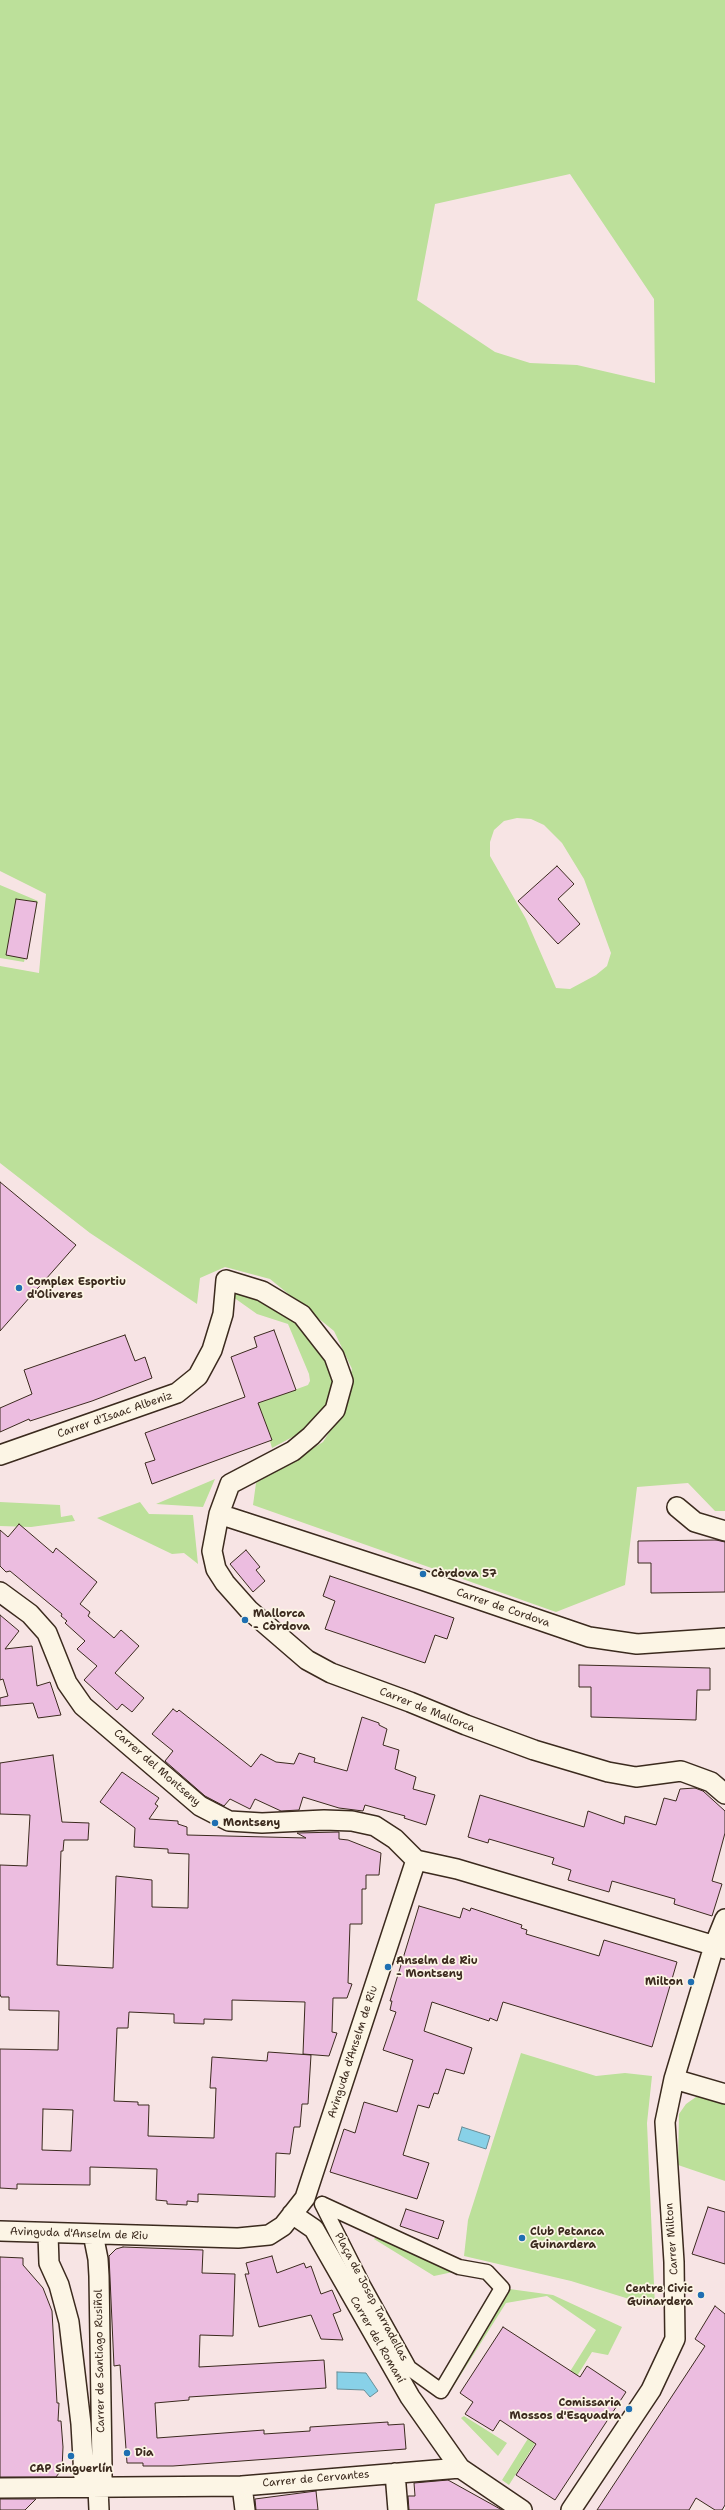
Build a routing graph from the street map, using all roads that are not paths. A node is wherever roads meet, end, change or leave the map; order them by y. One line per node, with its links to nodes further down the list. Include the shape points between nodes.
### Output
1 (226, 1280): 2 (street, Carrer d'Isaac Albeniz, via 224,1314 212,1350 198,1376 177,1393); 4 (street, Carrer de Mallorca, via 262,1291 302,1315 334,1356 343,1381 336,1410 293,1451 230,1484)
2 (0, 1455)
3 (676, 1507): 5 (street, via 695,1522)
4 (218, 1514): 7 (street, Carrer de Cordova, via 585,1631 637,1644); 8 (street, Carrer de Mallorca, via 212,1551 216,1569 249,1610 307,1660 332,1673 534,1750 608,1772 636,1777 681,1772 711,1782)
5 (725, 1531)
6 (0, 1592): 9 (street, Carrer del Montseny, via 30,1614 47,1633 67,1683 83,1706 200,1806 229,1821 262,1823 324,1820 352,1821 375,1826 396,1839)
7 (725, 1638)
8 (725, 1794)
9 (416, 1860): 11 (street, via 457,1869); 15 (street, Avinguda d'Anselm de Riu, via 305,2198)
10 (725, 1919): 11 (street)
11 (720, 1948): 12 (street, Carrer Milton)
12 (674, 2079): 13 (street); 28 (street, Carrer Milton, via 665,2122 674,2262 674,2339 651,2390)
13 (725, 2094)
14 (322, 2204): 14 (street, Plaça de Josep Tarradellas, via 459,2267 487,2272 502,2288 441,2391 410,2368 364,2287)
15 (292, 2214): 18 (street, Avinguda d'Anselm de Riu, via 283,2226 268,2235 238,2238); 19 (street, Carrer del Romaní, via 314,2229 410,2397)
16 (0, 2232): 17 (street, Avinguda d'Anselm de Riu)
17 (48, 2234): 18 (street, Avinguda d'Anselm de Riu); 23 (street, Carrer de Santiago Rusiñol, via 49,2263 59,2285 69,2322 81,2424 84,2477)
18 (93, 2234): 23 (street, Carrer de Santiago Rusiñol, via 99,2276 102,2478)
19 (460, 2468): 20 (street, Carrer de Cervantes); 27 (street)
20 (395, 2473): 21 (street, Carrer de Cervantes); 26 (street)
21 (242, 2486): 23 (street, Carrer de Cervantes); 25 (street)
22 (0, 2488): 23 (street, Carrer de Cervantes)
23 (98, 2488): 24 (street, Carrer de Santiago Rusiñol)
24 (99, 2510)
25 (245, 2510)
26 (398, 2510)
27 (522, 2510)
28 (571, 2510)

